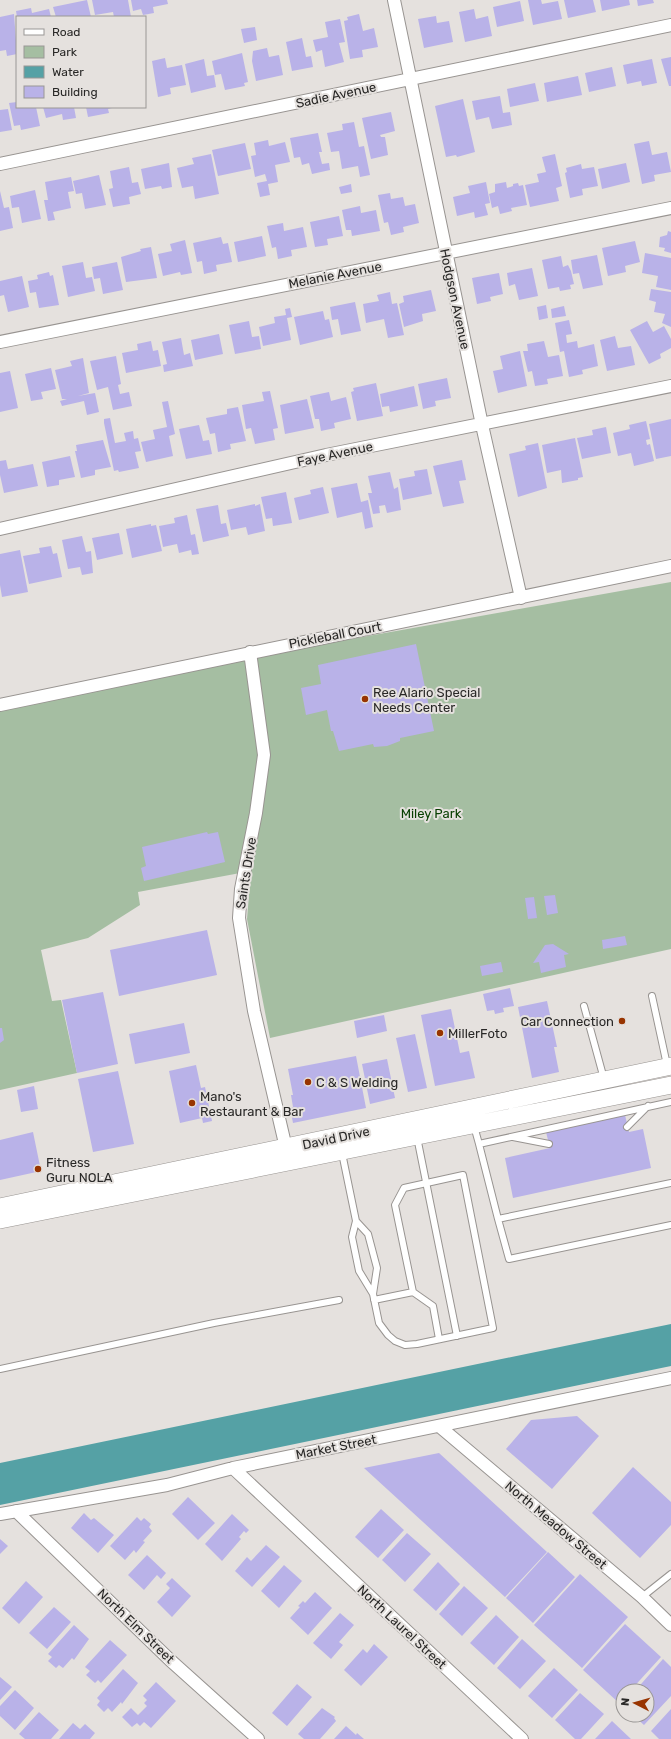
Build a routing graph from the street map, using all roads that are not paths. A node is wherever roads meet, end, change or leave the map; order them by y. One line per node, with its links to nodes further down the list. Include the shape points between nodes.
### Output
1 (394, 0): 3 (street, Hodgson Avenue)
2 (671, 25): 3 (street, Sadie Avenue)
3 (410, 79): 4 (street, Sadie Avenue); 6 (street, Hodgson Avenue)
4 (0, 164)
5 (671, 208): 6 (street, Melanie Avenue)
6 (445, 253): 7 (street, Melanie Avenue); 9 (street, Hodgson Avenue)
7 (0, 342)
8 (671, 386): 9 (street, Faye Avenue)
9 (482, 425): 10 (street, Faye Avenue, via 326,455); 12 (street, Hodgson Avenue)
10 (0, 529)
11 (671, 566): 12 (street, Pickleball Court)
12 (521, 598): 13 (street, Pickleball Court)
13 (250, 652): 14 (street, Pickleball Court); 29 (street, Saints Drive, via 264,755 241,889 239,918 254,1011)
14 (0, 705)
15 (652, 996): 17 (lane)
16 (584, 1006): 18 (lane)
17 (669, 1066): 18 (main road, David Drive)
18 (605, 1080): 29 (main road, David Drive)
19 (671, 1086): 22 (main road, David Drive)
20 (671, 1102): 21 (lane)
21 (648, 1106): 23 (lane); 24 (lane)
22 (474, 1125): 25 (main road, David Drive); 26 (lane)
23 (627, 1127)
24 (510, 1136): 26 (lane); 27 (lane)
25 (416, 1137): 28 (main road, David Drive); 30 (lane)
26 (479, 1144): 34 (lane)
27 (549, 1144)
28 (342, 1152): 29 (main road, David Drive); 35 (lane)
29 (289, 1155): 32 (main road, David Drive); 33 (main road, David Drive)
30 (426, 1183): 37 (lane, via 404,1188 395,1205); 40 (lane); 40 (lane, via 463,1175 493,1328)
31 (671, 1183): 34 (lane)
32 (0, 1207)
33 (0, 1220)
34 (498, 1220): 36 (lane, via 509,1259)
35 (356, 1221): 38 (lane, via 352,1237 359,1271); 38 (lane, via 368,1234 377,1268)
36 (671, 1225)
37 (413, 1292): 38 (lane); 41 (lane, via 433,1306)
38 (374, 1297): 41 (lane, via 379,1323 395,1341 405,1345)
39 (339, 1300): 42 (lane, via 214,1323)
40 (457, 1336): 41 (lane)
41 (439, 1340)
42 (0, 1369)
43 (670, 1380): 44 (street, Market Street)
44 (439, 1426): 45 (street, Market Street); 49 (street, North Meadow Street)
45 (233, 1468): 46 (street, Market Street, via 167,1485); 52 (street, North Laurel Street)
46 (16, 1511): 47 (street, Market Street); 51 (street, North Elm Street, via 170,1660)
47 (0, 1514)
48 (671, 1574): 49 (lane)
49 (642, 1597): 50 (street, North Meadow Street)
50 (671, 1625)
51 (258, 1739)
52 (522, 1739)

